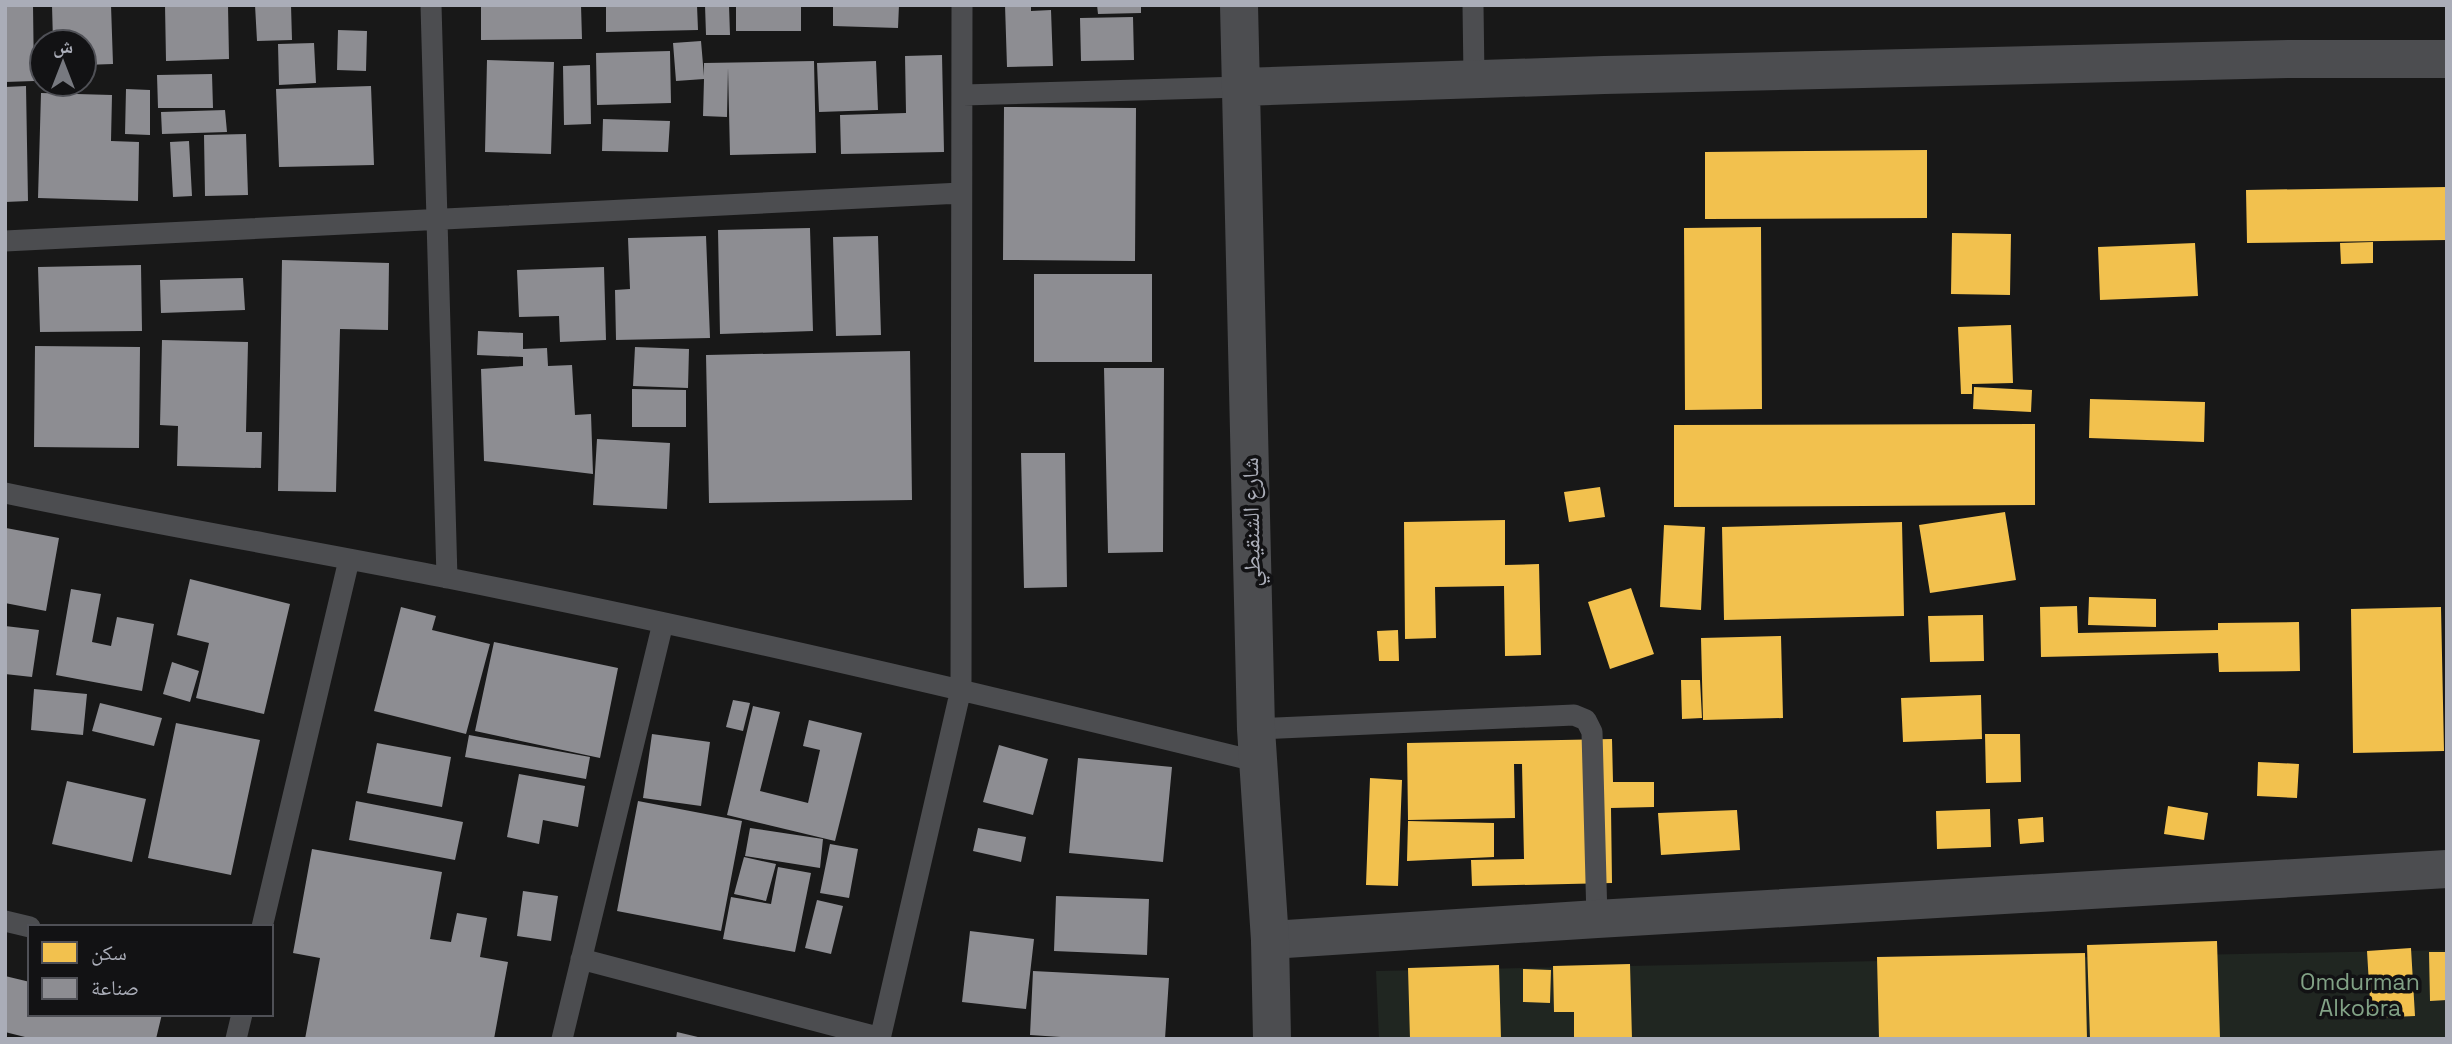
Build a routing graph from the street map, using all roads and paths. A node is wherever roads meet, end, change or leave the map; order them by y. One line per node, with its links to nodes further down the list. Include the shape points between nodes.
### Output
1 (431, 5): 10 (lane)
2 (962, 5): 8 (lane)
3 (1240, 5): 7 (street, شارع الشنقيطي)
4 (1473, 5): 6 (lane)
5 (2447, 59): 6 (street)
6 (1474, 78): 7 (street)
7 (1241, 87): 8 (lane); 17 (street, شارع الشنقيطي)
8 (963, 95): 9 (lane)
9 (961, 193): 10 (lane); 16 (lane)
10 (437, 220): 11 (lane); 14 (lane)
11 (5, 241)
12 (5, 494): 13 (lane)
13 (349, 560): 14 (lane); 21 (lane)
14 (447, 578): 15 (lane)
15 (663, 623): 16 (lane); 24 (lane)
16 (961, 688): 17 (lane); 26 (lane)
17 (1258, 746): 19 (lane, via 1574,715 1586,720 1592,732); 23 (street, شارع الشنقيطي)
18 (2447, 869): 19 (street)
19 (1597, 919): 23 (street)
20 (5, 921): 22 (lane)
21 (262, 925)
22 (28, 927)
23 (1270, 940): 29 (street, شارع الشنقيطي)
24 (581, 959): 26 (lane); 28 (lane)
25 (242, 1016): 27 (lane)
26 (881, 1038)
27 (236, 1039)
28 (562, 1039)
29 (1272, 1039)

